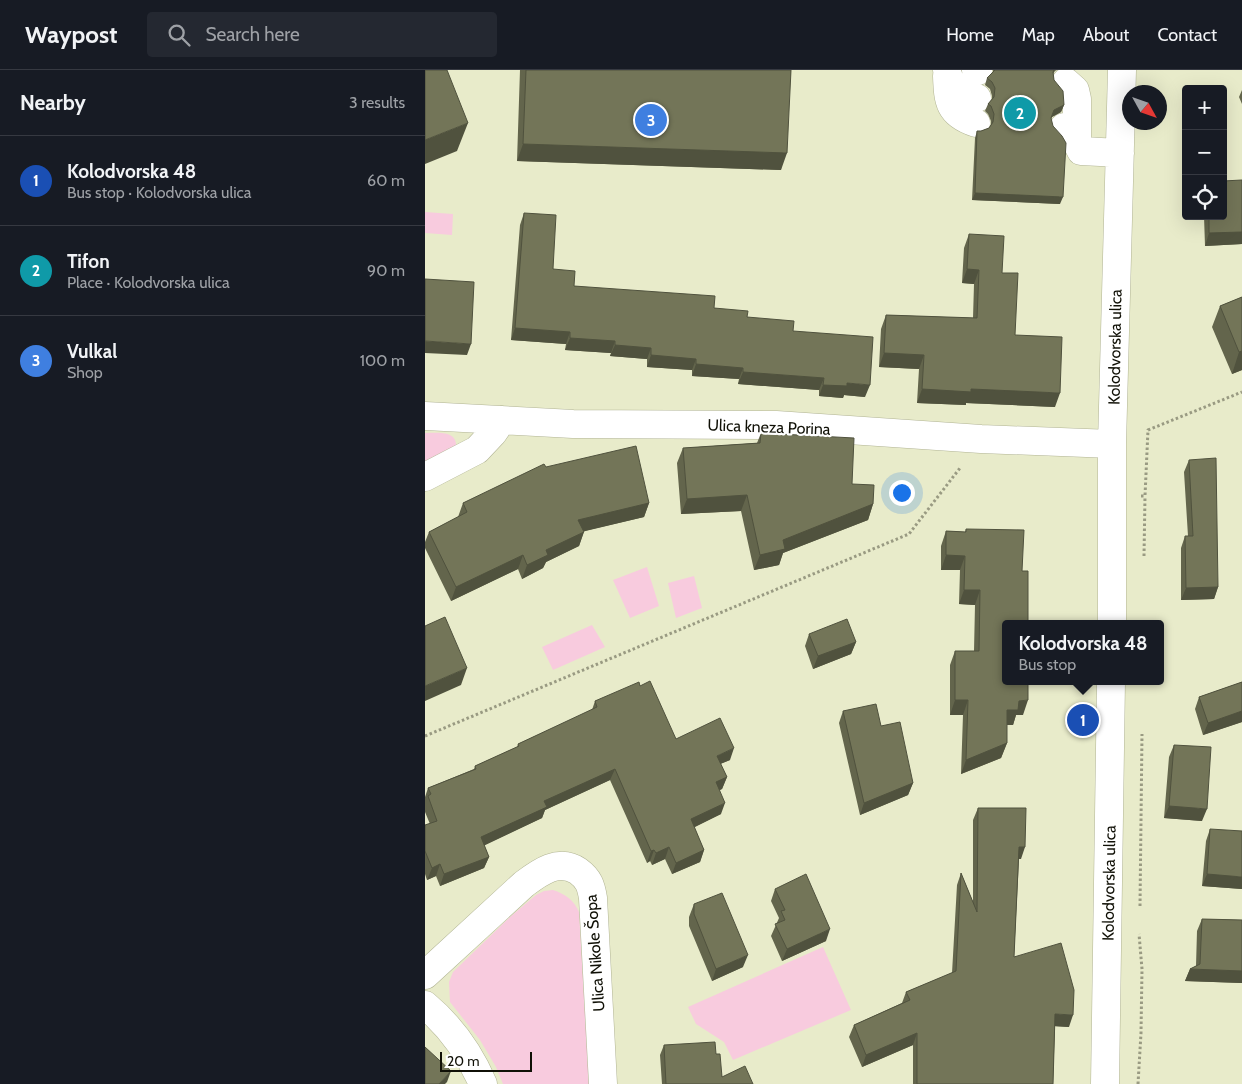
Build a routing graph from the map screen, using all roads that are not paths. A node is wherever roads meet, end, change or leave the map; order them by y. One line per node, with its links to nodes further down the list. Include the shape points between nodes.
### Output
1 (1122, 70): 5 (street, Kolodvorska ulica)
2 (947, 73): 3 (street, via 948,98 958,115)
3 (976, 110)
4 (1070, 124): 5 (street)
5 (1120, 153): 8 (street, Kolodvorska ulica)
6 (425, 416): 7 (street, Ulica kneza Porina)
7 (502, 420): 8 (street, Ulica kneza Porina, via 573,424 776,425); 9 (street, via 477,450)
8 (1112, 444): 10 (street, Kolodvorska ulica)
9 (425, 477)
10 (1112, 620)
11 (1111, 685): 16 (street, Kolodvorska ulica)
12 (425, 975): 15 (street, Ulica Nikole Šopa, via 540,872 564,865 585,876 593,898)
13 (425, 1005): 14 (street, via 469,1055)
14 (483, 1084)
15 (603, 1084)
16 (1105, 1084)

